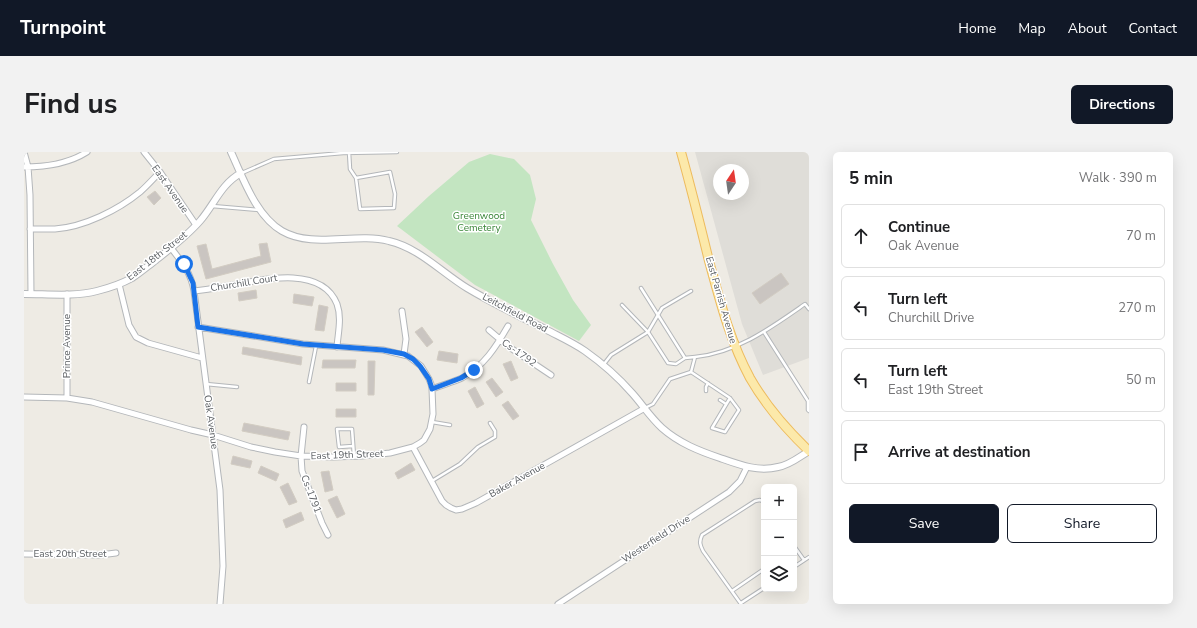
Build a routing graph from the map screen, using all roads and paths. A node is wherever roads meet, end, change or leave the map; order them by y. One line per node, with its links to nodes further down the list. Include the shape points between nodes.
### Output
1 (24, 152): 8 (street)
2 (87, 152): 8 (street, via 71,161)
3 (144, 152): 9 (street, East Avenue)
4 (231, 152): 10 (street, Leitchfield Road)
5 (397, 152): 7 (lane)
6 (681, 152): 34 (main road, East Parrish Avenue, via 720,301)
7 (349, 153): 10 (lane, via 274,159); 11 (lane, via 350,169)
8 (26, 167): 15 (street)
9 (160, 172): 14 (street, East Avenue); 15 (street, via 135,195 98,217 60,228)
10 (241, 173): 12 (street, East 18th Street, via 224,186); 13 (street, Leitchfield Road)
11 (356, 178): 11 (lane, via 360,210 394,208 395,194 390,172)
12 (211, 206): 13 (lane); 14 (street, East 18th Street)
13 (261, 211): 40 (street, Leitchfield Road, via 282,231 304,238 377,239 409,248 467,288 565,339)
14 (196, 226): 16 (street, East 18th Street)
15 (30, 229): 21 (street)
16 (171, 248): 17 (street, East 18th Street, via 132,278); 19 (street, Oak Avenue, via 187,269)
17 (120, 284): 22 (street, East 18th Street, via 83,294); 38 (street, via 129,325 136,337 148,343)
18 (641, 288): 26 (lane)
19 (194, 291): 28 (street, Oak Avenue); 35 (street, Churchill Court, via 277,278 311,282 329,292 336,303 340,320)
20 (691, 291): 26 (lane, via 662,308)
21 (27, 294): 22 (street, East 18th Street)
22 (67, 294): 50 (street, Prince Avenue)
23 (622, 305): 30 (lane)
24 (809, 310): 31 (lane, via 805,304)
25 (402, 311): 36 (street, via 406,330)
26 (658, 314): 30 (lane); 39 (lane)
27 (508, 326): 32 (street)
28 (198, 327): 33 (street); 38 (street, Oak Avenue)
29 (489, 330): 32 (street, Cs-1792)
30 (648, 332): 39 (lane, via 668,363 676,364); 40 (lane, via 611,355)
31 (764, 332): 34 (lane); 55 (lane, via 808,401)
32 (500, 340): 42 (street, Cs-1792); 47 (street, via 474,370)
33 (316, 345): 35 (street); 43 (lane)
34 (735, 346): 37 (lane); 61 (main road, East Parrish Avenue, via 759,393 779,420)
35 (337, 347): 36 (street)
36 (404, 354): 47 (street, via 420,366)
37 (696, 357): 39 (lane); 41 (lane)
38 (202, 358): 45 (street, Oak Avenue)
39 (685, 358)
40 (603, 365): 54 (street, Leitchfield Road)
41 (691, 372): 44 (lane); 54 (lane, via 670,379 653,404)
42 (551, 375)
43 (309, 382)
44 (708, 383): 48 (lane); 51 (lane)
45 (206, 384): 46 (lane); 60 (street, Oak Avenue)
46 (237, 387)
47 (432, 389): 56 (street, East 19th Street)
48 (706, 391)
49 (24, 397): 50 (street, East 19th Street)
50 (67, 398): 60 (street, East 19th Street, via 92,402)
51 (730, 398): 53 (lane); 53 (lane, via 738,410 726,432 712,428)
52 (720, 400): 53 (lane)
53 (726, 404)
54 (645, 408): 67 (street, Leitchfield Road, via 660,426 685,444); 68 (street, Baker Avenue, via 462,509 456,510 446,505)
55 (809, 411)
56 (432, 422): 58 (lane); 63 (street, East 19th Street, via 424,440)
57 (490, 422): 68 (lane, via 495,437 478,447 460,464)
58 (450, 425)
59 (304, 427): 65 (street, Cs-1791)
60 (213, 435): 65 (street, East 19th Street, via 251,447); 80 (street, Oak Avenue, via 223,566)
61 (805, 443): 64 (main road, East Parrish Avenue)
62 (353, 446): 62 (lane, via 352,429 337,429 339,447); 66 (lane)
63 (413, 447): 66 (street, East 19th Street, via 390,453); 68 (street, Baker Avenue)
64 (809, 451): 67 (street, Leitchfield Road, via 780,467)
65 (300, 456): 66 (street, East 19th Street); 70 (street, Cs-1791, via 306,483)
66 (354, 456)
67 (747, 467): 81 (street, Westerfield Drive, via 740,481 728,492)
68 (432, 481)
69 (761, 500): 79 (lane, via 755,501 702,535 700,540 703,551)
70 (328, 535)
71 (797, 551): 75 (lane)
72 (24, 554): 73 (street, East 20th Street)
73 (116, 554)
74 (809, 556): 75 (lane)
75 (804, 560): 76 (lane)
76 (797, 565)
77 (761, 571): 79 (lane)
78 (761, 590): 82 (lane)
79 (732, 591): 82 (lane)
80 (220, 604)
81 (558, 604)
82 (741, 604)

